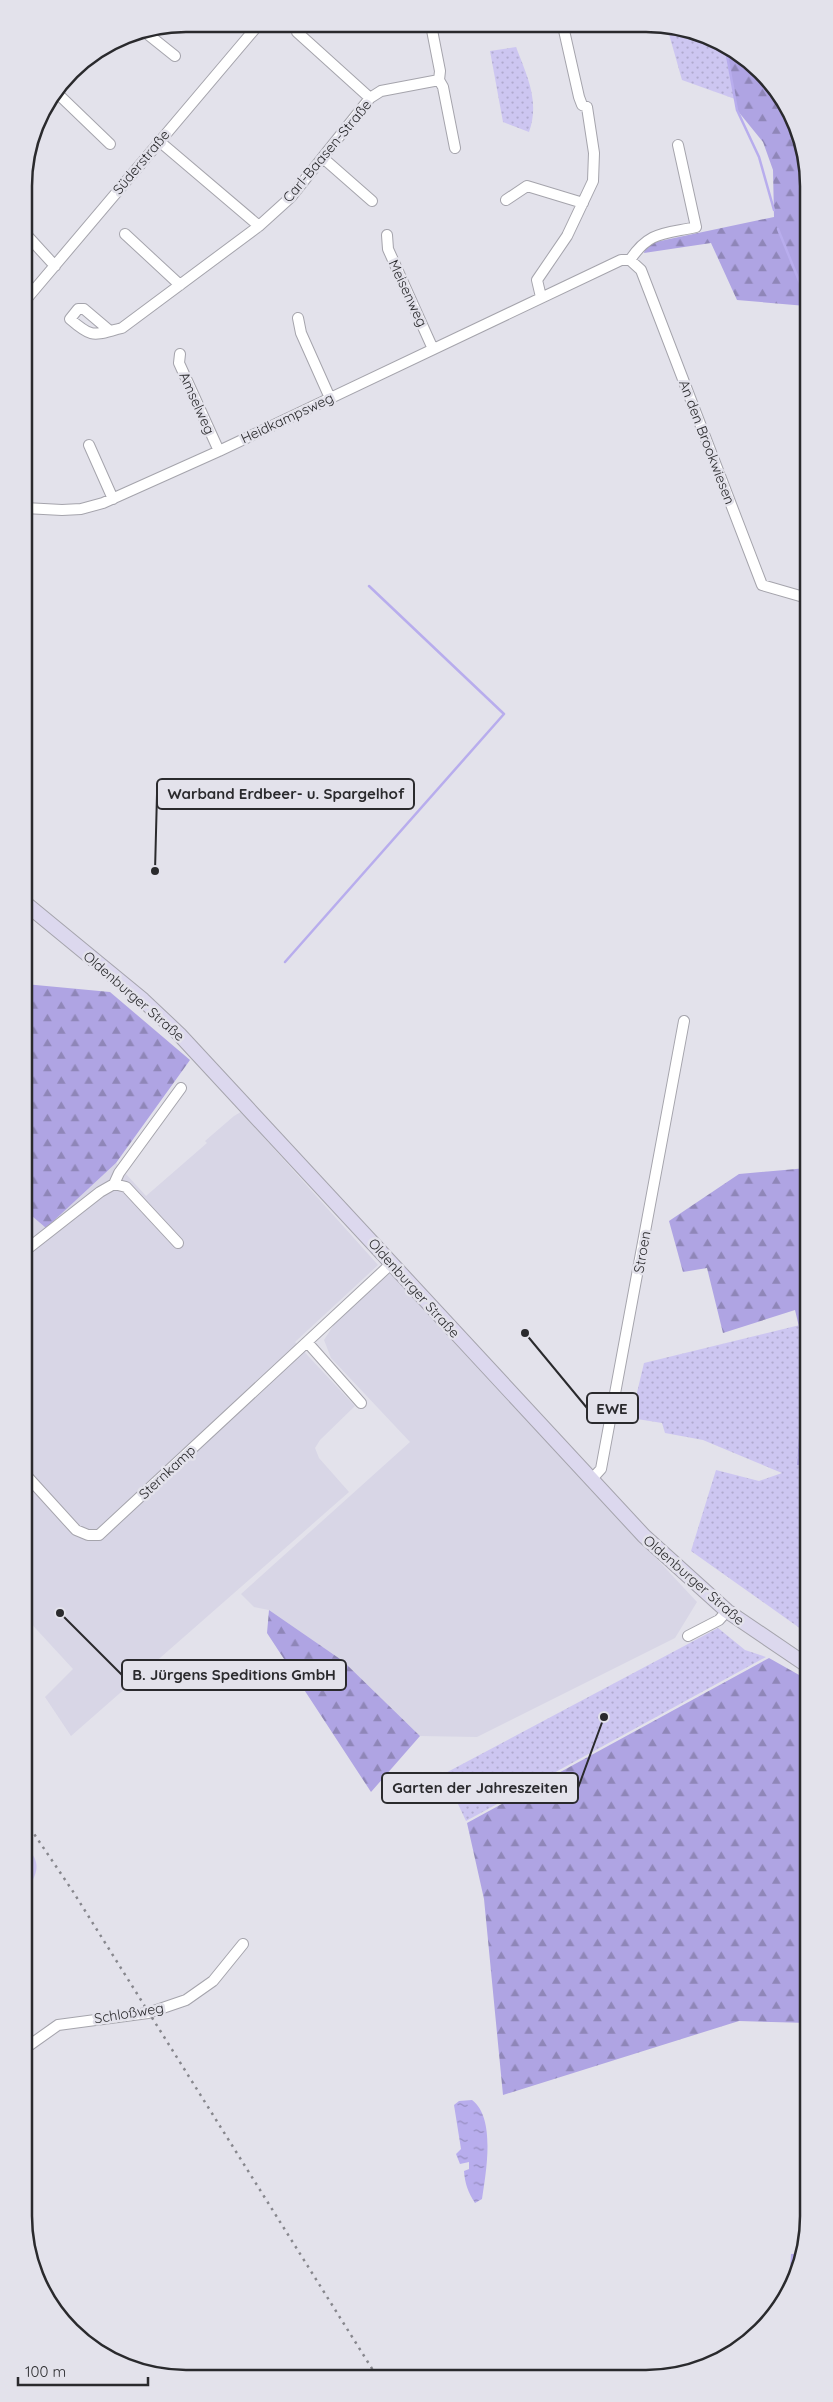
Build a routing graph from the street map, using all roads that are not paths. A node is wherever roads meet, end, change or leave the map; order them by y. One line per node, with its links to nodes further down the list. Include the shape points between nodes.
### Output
1 (432, 32): 7 (street)
2 (564, 32): 17 (street, via 579,97 587,107 592,127 593,181)
3 (251, 33): 10 (street, Süderstraße)
4 (299, 33): 9 (street)
5 (150, 37): 6 (street)
6 (175, 56)
7 (439, 80): 9 (street, Carl-Baasen-Straße, via 382,91); 13 (street)
8 (61, 97): 11 (street)
9 (370, 98): 14 (street, Carl-Baasen-Straße)
10 (159, 141): 18 (street); 23 (street, Süderstraße)
11 (110, 144)
12 (678, 145): 22 (street, via 696,227 651,236)
13 (455, 148)
14 (323, 158): 16 (street); 18 (street, Carl-Baasen-Straße, via 291,197)
15 (506, 200): 17 (street, via 527,186)
16 (372, 201)
17 (583, 203): 26 (street, via 567,236 537,280)
18 (258, 226): 24 (street, Carl-Baasen-Straße)
19 (125, 234): 24 (street)
20 (387, 235): 29 (street, Meisenweg, via 388,249)
21 (33, 242): 23 (street)
22 (630, 260): 26 (street, Heidkampsweg, via 621,260); 36 (street, An den Brookwiesen, via 641,270 762,585)
23 (55, 266): 25 (street, Süderstraße)
24 (180, 285): 28 (street, Carl-Baasen-Straße, via 122,328)
25 (33, 292)
26 (541, 297): 29 (street, Heidkampsweg)
27 (298, 318): 31 (street)
28 (110, 331)
29 (433, 348): 31 (street, Heidkampsweg)
30 (180, 354): 33 (street, Amselweg, via 179,363)
31 (330, 398): 33 (street, Heidkampsweg)
32 (89, 445): 34 (street)
33 (219, 451): 34 (street, Heidkampsweg)
34 (113, 499): 35 (street, Heidkampsweg, via 81,508)
35 (33, 508)
36 (800, 596)
37 (33, 909): 43 (main road, Oldenburger Straße, via 166,1020)
38 (684, 1021): 46 (street, Stroen, via 602,1468)
39 (181, 1088): 40 (street, via 118,1173)
40 (114, 1184): 41 (street, via 126,1187); 42 (street)
41 (178, 1243)
42 (32, 1245)
43 (392, 1263): 44 (street, Sternkamp); 46 (main road, Oldenburger Straße)
44 (307, 1342): 45 (street); 47 (street, Sternkamp, via 99,1535 88,1536 76,1530)
45 (361, 1403)
46 (591, 1480): 48 (main road, Oldenburger Straße, via 644,1536)
47 (32, 1482)
48 (726, 1611): 49 (street, via 719,1620); 50 (main road, Oldenburger Straße)
49 (688, 1636)
50 (800, 1661)
51 (243, 1944): 52 (street, Schloßweg, via 213,1981 186,2000 148,2013 58,2025)
52 (32, 2043)

